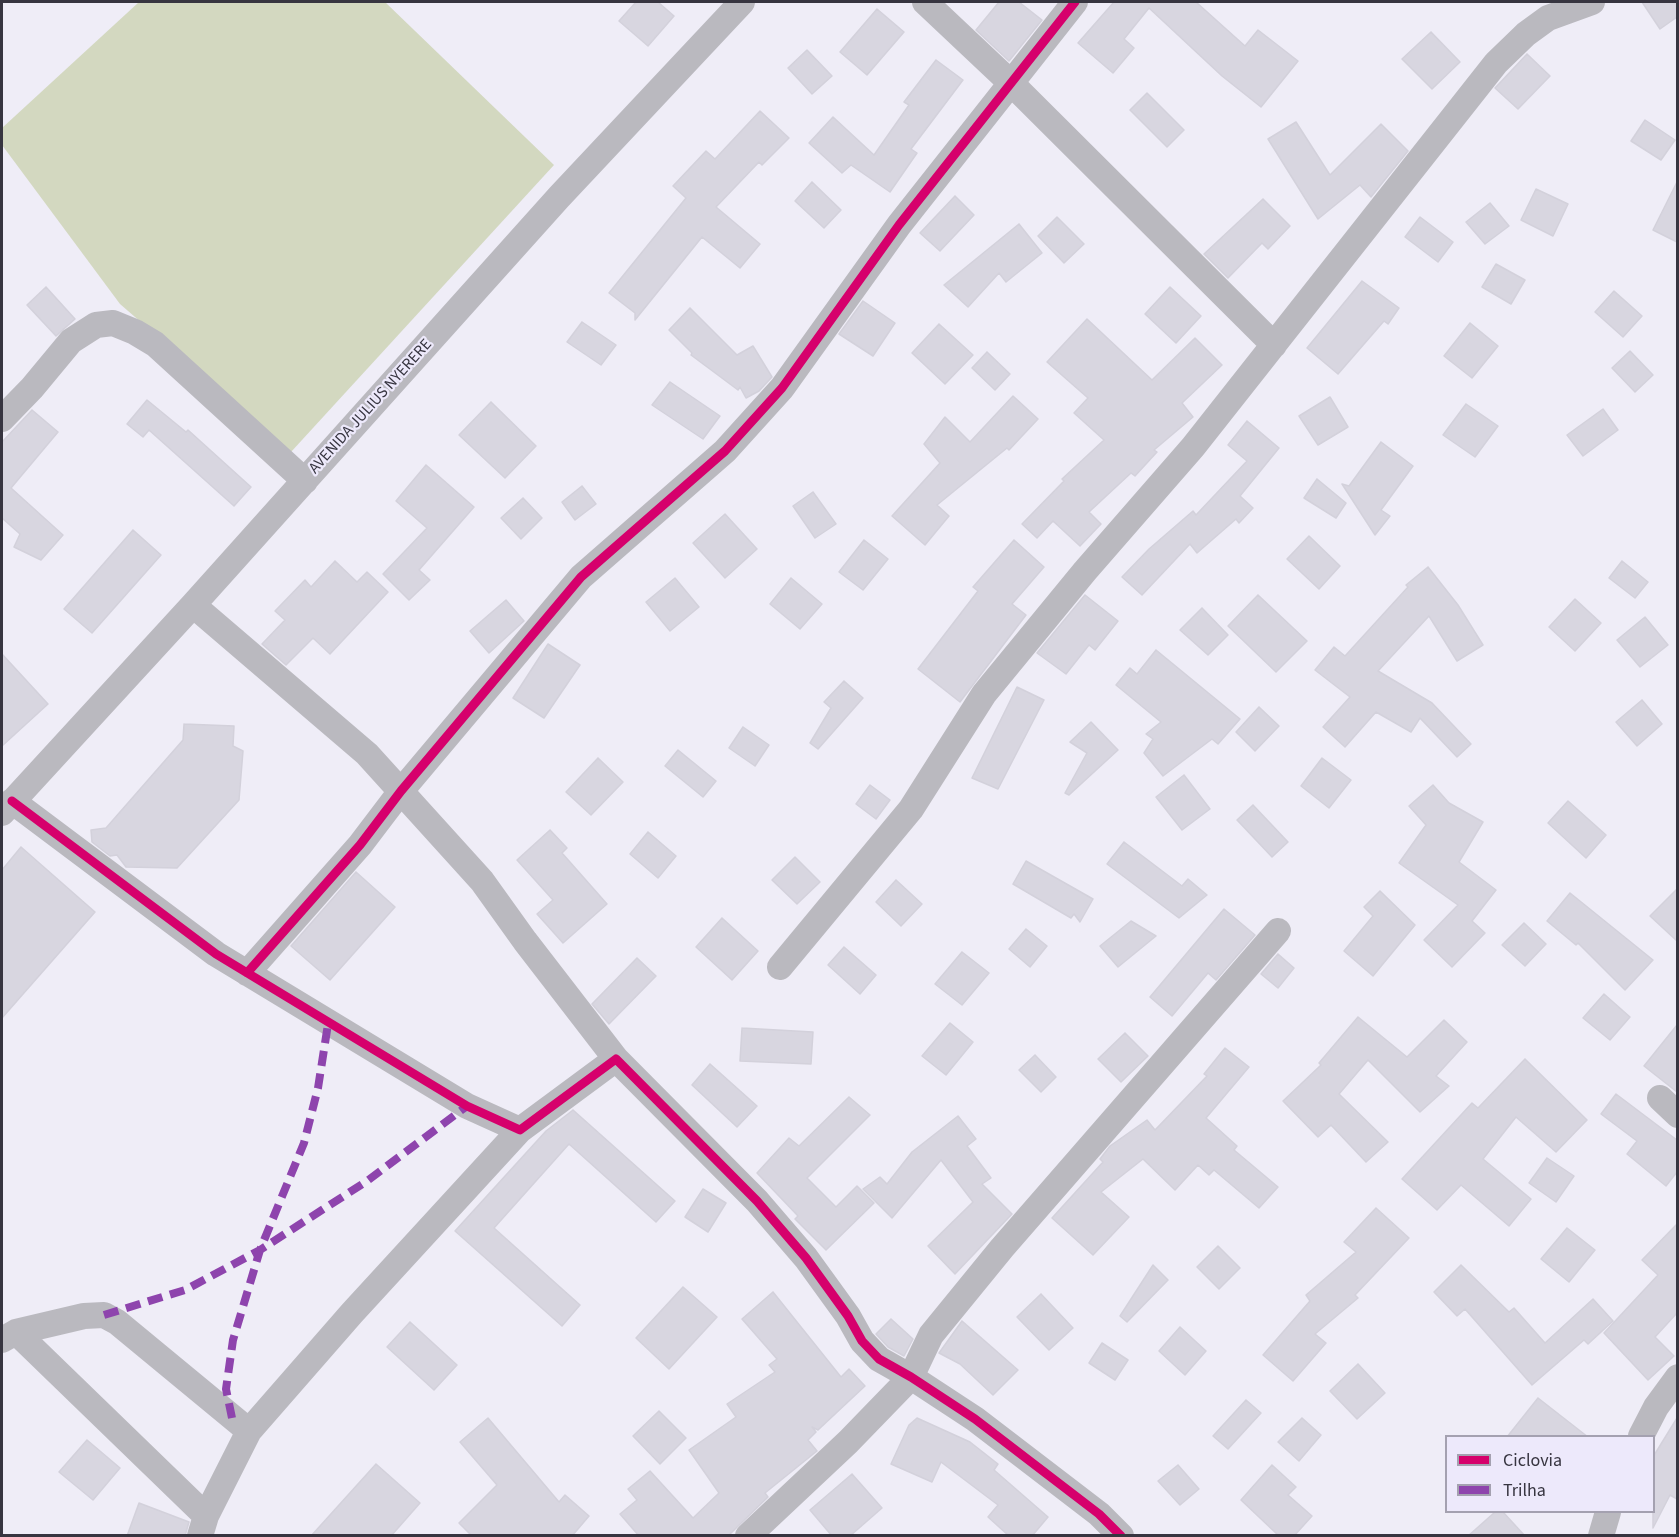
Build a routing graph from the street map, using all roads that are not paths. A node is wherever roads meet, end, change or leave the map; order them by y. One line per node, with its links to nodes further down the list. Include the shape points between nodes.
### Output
1 (742, 2): 8 (street, AVENIDA JULIUS NYERERE, via 559,197)
2 (925, 2): 5 (street)
3 (1075, 2): 5 (street)
4 (1592, 2): 6 (street, via 1548,18 1496,63)
5 (1012, 84): 6 (street); 10 (street, via 899,225 782,388 725,451 581,577)
6 (1274, 345): 13 (street, via 984,694 911,809)
7 (2, 419): 8 (street, via 71,341 96,325 113,323 155,344)
8 (305, 481): 9 (street, AVENIDA JULIUS NYERERE)
9 (193, 605): 10 (street, via 367,754); 11 (street, AVENIDA JULIUS NYERERE)
10 (401, 791): 14 (street, via 360,845); 15 (street, via 482,881)
11 (7, 807): 14 (street)
12 (1278, 931): 18 (street, via 1002,1248 931,1335)
13 (780, 967)
14 (247, 974): 16 (street, via 467,1106)
15 (616, 1059): 16 (street); 18 (street, via 757,1201 806,1258 862,1341 879,1359)
16 (520, 1130): 20 (street)
17 (9, 1336): 20 (street, via 84,1316 104,1315); 23 (street)
18 (911, 1377): 24 (street); 25 (street, via 975,1419 1099,1514)
19 (1677, 1377): 21 (street)
20 (249, 1431): 23 (street)
21 (1642, 1435)
22 (1608, 1513): 26 (street)
23 (203, 1526)
24 (748, 1536)
25 (1121, 1536)
26 (1601, 1536)

